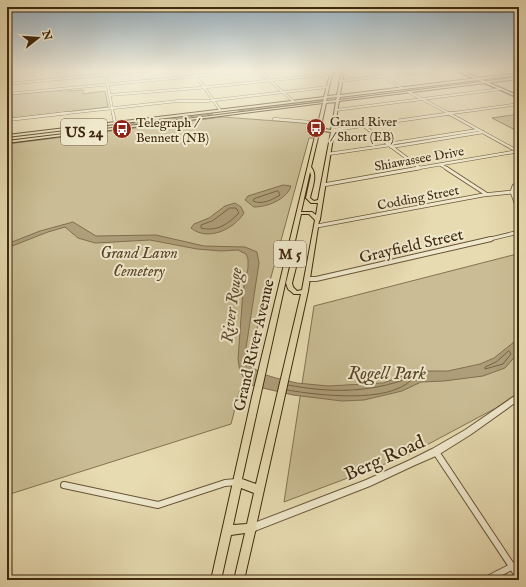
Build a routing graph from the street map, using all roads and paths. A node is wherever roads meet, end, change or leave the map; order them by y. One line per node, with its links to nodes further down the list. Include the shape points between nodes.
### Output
1 (110, 97): 18 (street)
2 (211, 97): 12 (street)
3 (236, 97): 12 (street)
4 (289, 97): 13 (street)
5 (322, 97): 13 (main road, US 24)
6 (325, 97): 16 (main road, Grand River Avenue / M 5)
7 (338, 97): 14 (main road, M 5)
8 (362, 97): 14 (main road, US 24)
9 (420, 97): 11 (street)
10 (436, 97): 11 (street)
11 (423, 99): 20 (street); 23 (street)
12 (213, 100): 18 (street); 19 (street)
13 (293, 101): 15 (main road, US 24)
14 (337, 101): 16 (main road, US 24); 20 (main road, M 5)
15 (282, 102): 19 (main road, US 24); 22 (main road, via 236,111)
16 (324, 102): 22 (main road, US 24); 29 (main road, Grand River Avenue / M 5)
17 (519, 104): 23 (street)
18 (112, 108): 26 (street); 28 (street)
19 (220, 110): 21 (main road, US 24)
20 (336, 110): 34 (main road, M 5)
21 (212, 111): 24 (main road, via 216,114); 27 (main road, US 24)
22 (242, 113): 24 (main road, US 24)
23 (449, 114): 32 (street); 35 (street)
24 (211, 116): 31 (main road, US 24)
25 (274, 119): 29 (street)
26 (7, 120)
27 (131, 121): 28 (main road, US 24); 31 (main road, via 127,125)
28 (115, 123): 30 (main road, US 24)
29 (321, 123): 33 (main road, Grand River Avenue / M 5)
30 (102, 124): 37 (main road, US 24); 39 (main road, via 104,126 101,128)
31 (131, 126): 39 (main road, US 24)
32 (364, 126): 34 (street); 44 (street)
33 (320, 127): 34 (main road, via 324,130); 40 (main road, Grand River Avenue / M 5)
34 (333, 130): 42 (main road, M 5)
35 (479, 130): 36 (street); 38 (street)
36 (483, 132): 41 (street); 45 (street)
37 (7, 136)
38 (437, 136): 41 (street); 44 (street)
39 (46, 137): 43 (main road, US 24)
40 (321, 138): 42 (main road); 48 (main road, Grand River Avenue / M 5)
41 (441, 139): 44 (street)
42 (331, 140): 46 (main road, M 5)
43 (7, 142)
44 (390, 145): 46 (street); 49 (street)
45 (518, 151): 47 (street, Shiawassee Drive)
46 (328, 154): 51 (main road, M 5)
47 (441, 165): 49 (street, Shiawassee Drive); 53 (street)
48 (311, 166): 54 (main road, via 313,175 308,198 313,202); 56 (main road, Grand River Avenue / M 5)
49 (420, 168): 51 (street, Shiawassee Drive)
50 (519, 183): 52 (street, via 514,186)
51 (323, 186): 54 (main road, M 5)
52 (512, 192): 53 (street, Codding Street); 55 (street)
53 (487, 194): 58 (street, Codding Street)
54 (321, 201): 57 (main road, M 5)
55 (519, 211)
56 (300, 213): 57 (main road, via 310,213); 60 (main road, Grand River Avenue / M 5)
57 (318, 220): 58 (main road, M 5)
58 (317, 226): 61 (main road, M 5)
59 (519, 232): 61 (street, Grayfield Street)
60 (293, 242): 62 (main road, via 297,251 290,288 296,293); 65 (main road, Grand River Avenue / M 5)
61 (307, 279): 62 (main road, M 5)
62 (305, 291): 67 (main road, M 5)
63 (519, 396): 64 (street, Berg Road)
64 (436, 452): 68 (street, Berg Road, via 369,482); 71 (street)
65 (237, 482): 66 (street, via 225,483 158,505); 67 (main road); 69 (main road, Grand River Avenue / M 5)
66 (64, 485)
67 (260, 490): 68 (main road, M 5)
68 (252, 528): 69 (main road); 74 (main road, M 5)
69 (227, 530): 73 (main road, Grand River Avenue / M 5)
70 (519, 562): 71 (street)
71 (512, 566): 72 (street); 75 (street)
72 (519, 577)
73 (216, 580)
74 (239, 580)
75 (486, 580)

